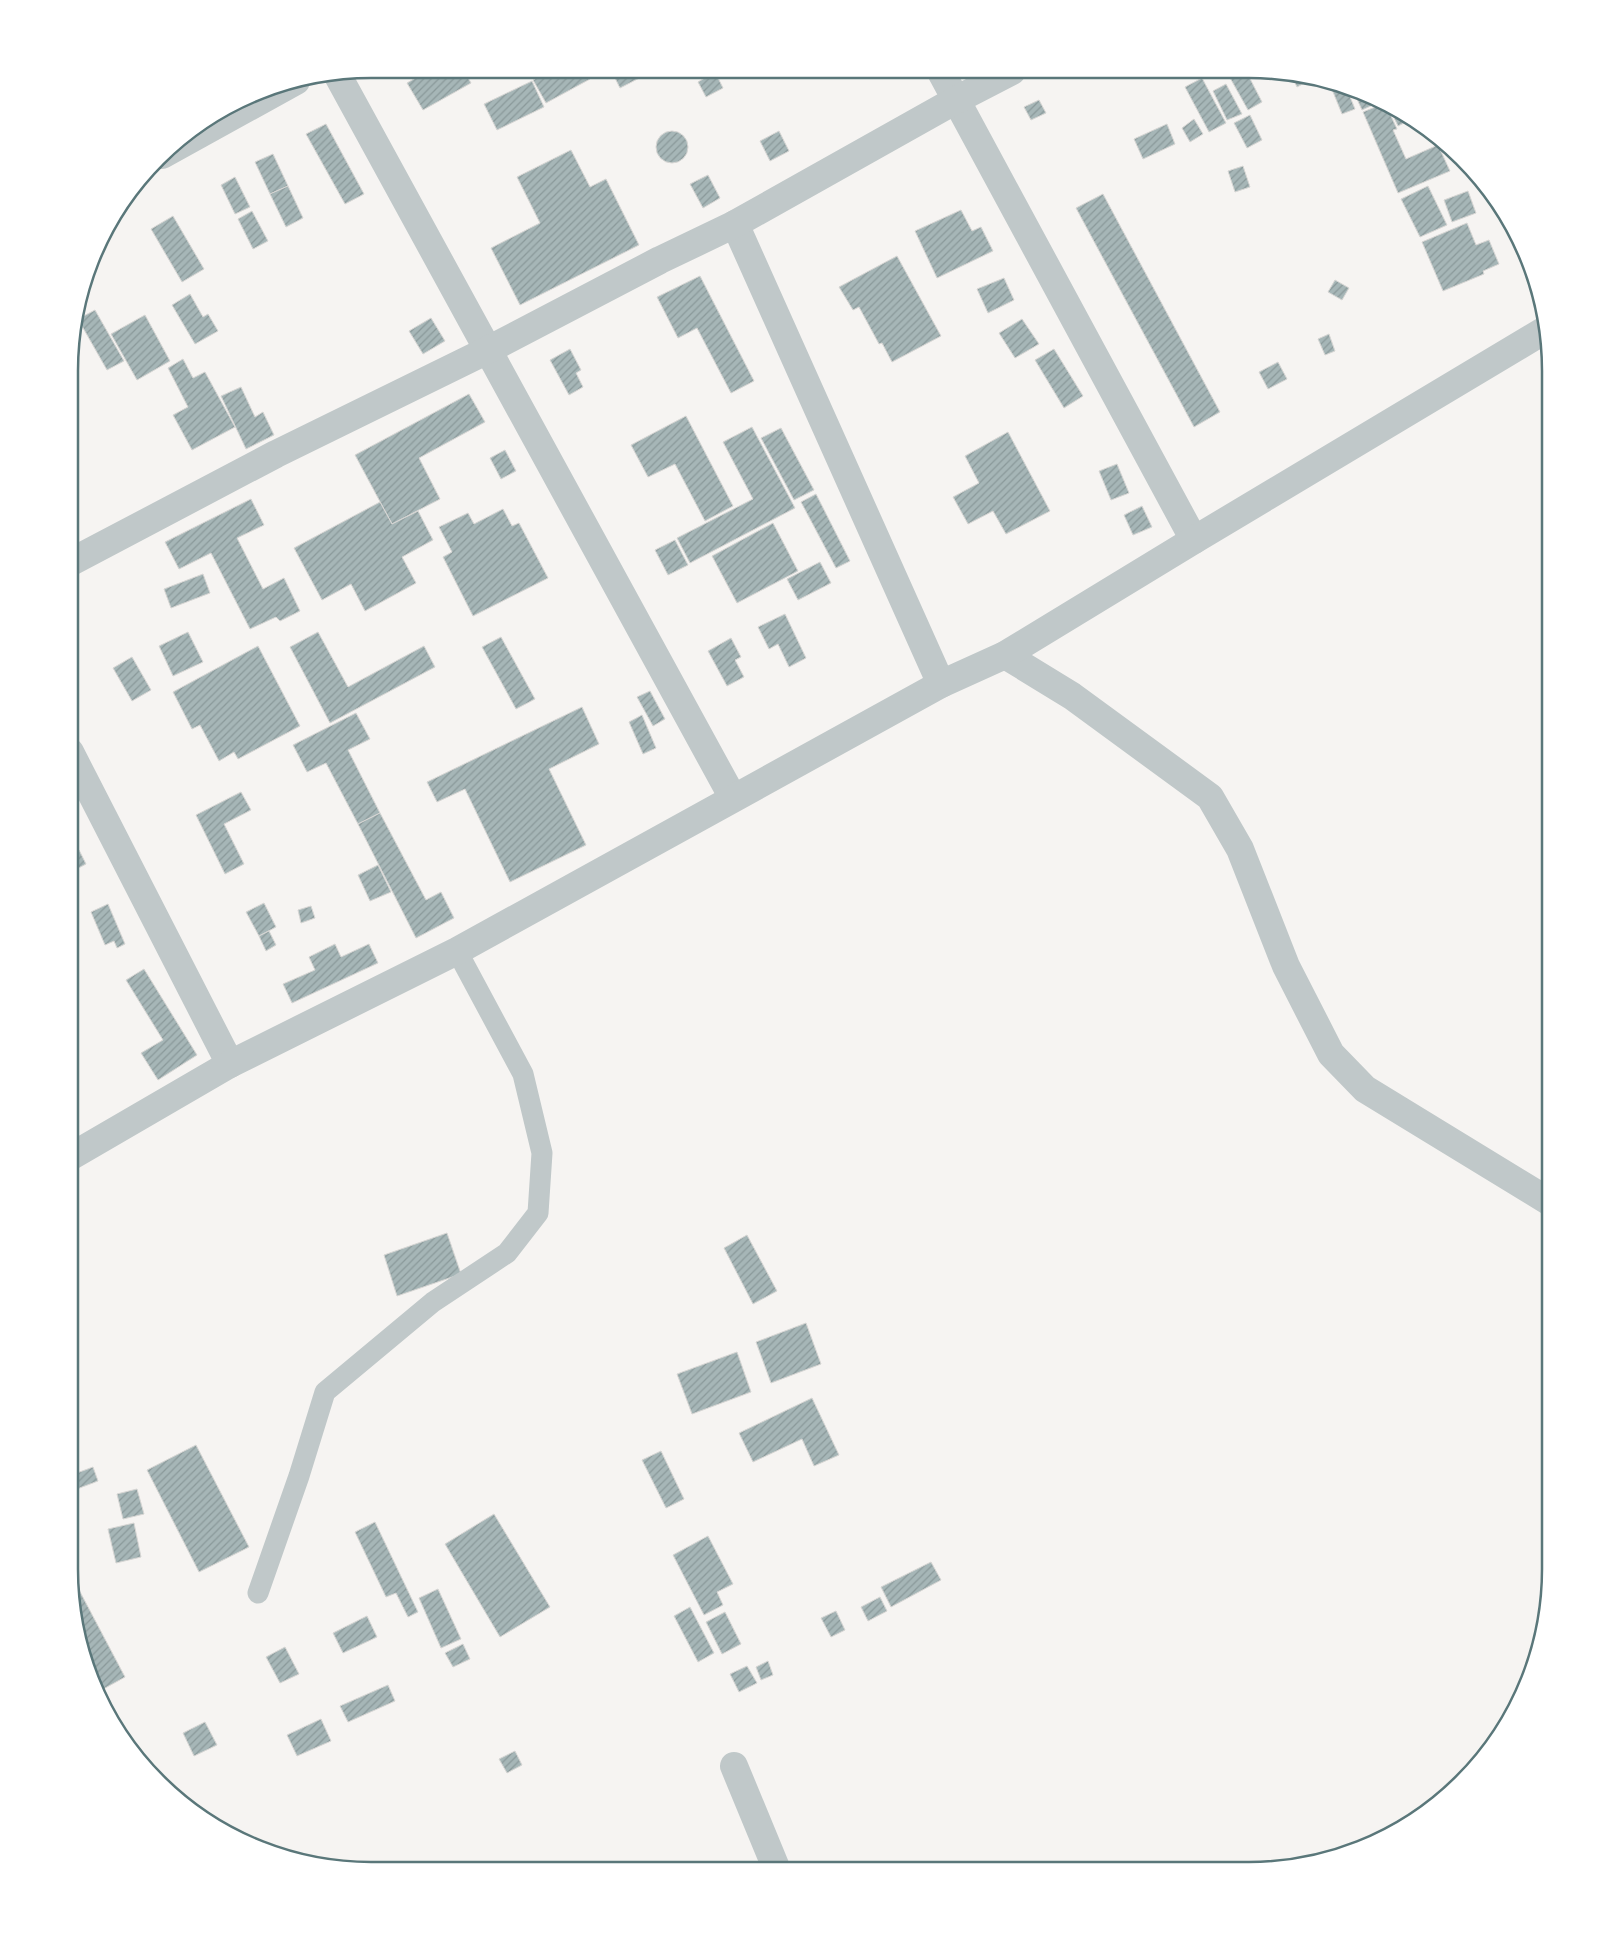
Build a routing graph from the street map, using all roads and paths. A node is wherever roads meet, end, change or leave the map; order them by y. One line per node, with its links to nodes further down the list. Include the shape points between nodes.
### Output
1 (944, 78): 5 (street)
2 (998, 78): 5 (street)
3 (340, 79): 9 (street)
4 (270, 95): 6 (street)
5 (956, 100): 7 (street); 10 (street)
6 (190, 139)
7 (735, 224): 9 (street); 13 (street)
8 (1539, 333): 10 (street)
9 (488, 350): 11 (street, via 276,454); 15 (street)
10 (1194, 540): 12 (street)
11 (78, 558)
12 (1005, 655): 13 (street); 19 (street, via 1072,696 1210,797 1240,849 1286,966 1331,1054 1364,1089)
13 (942, 684): 15 (street)
14 (78, 768): 17 (street)
15 (733, 798): 16 (street)
16 (457, 951): 17 (street); 20 (lane, via 523,1074 542,1153 538,1213 507,1253 433,1302 325,1392)
17 (230, 1064): 18 (street)
18 (78, 1152)
19 (1542, 1197)
20 (258, 1594)
21 (734, 1766): 22 (street)
22 (774, 1862)

